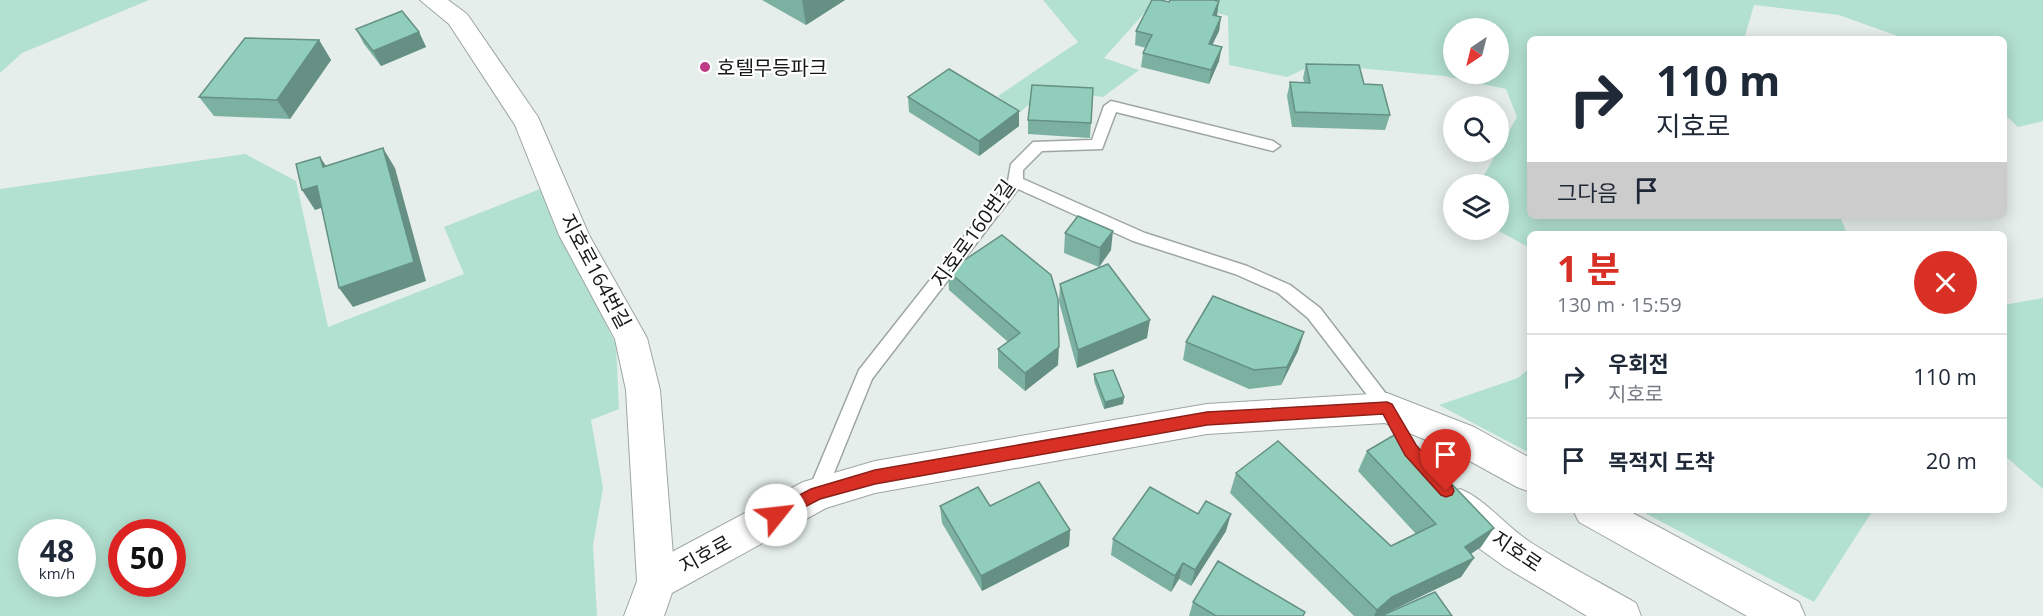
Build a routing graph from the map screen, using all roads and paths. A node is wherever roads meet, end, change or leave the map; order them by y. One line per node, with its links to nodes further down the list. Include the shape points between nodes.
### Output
1 (432, 0): 10 (street, 지호로164번길, via 458,19 528,124 574,235 631,338 643,390)
2 (1273, 146): 3 (lane, 지호로160번길, via 1111,106 1097,146 1038,146 1016,168)
3 (1015, 182): 4 (lane, via 1139,237 1241,270 1284,289 1314,313); 8 (lane, 지호로160번길, via 865,375)
4 (1387, 408): 5 (street); 6 (main road, 지호로, via 1461,438); 8 (main road, 지호로, via 1207,419 875,477)
5 (1410, 450)
6 (1527, 474)
7 (1438, 481): 12 (street, 지호로, via 1493,537)
8 (816, 494): 10 (main road, 지호로)
9 (1597, 513): 13 (main road)
10 (656, 581): 11 (main road, 지호로)
11 (644, 616)
12 (1622, 616)
13 (1785, 616)

